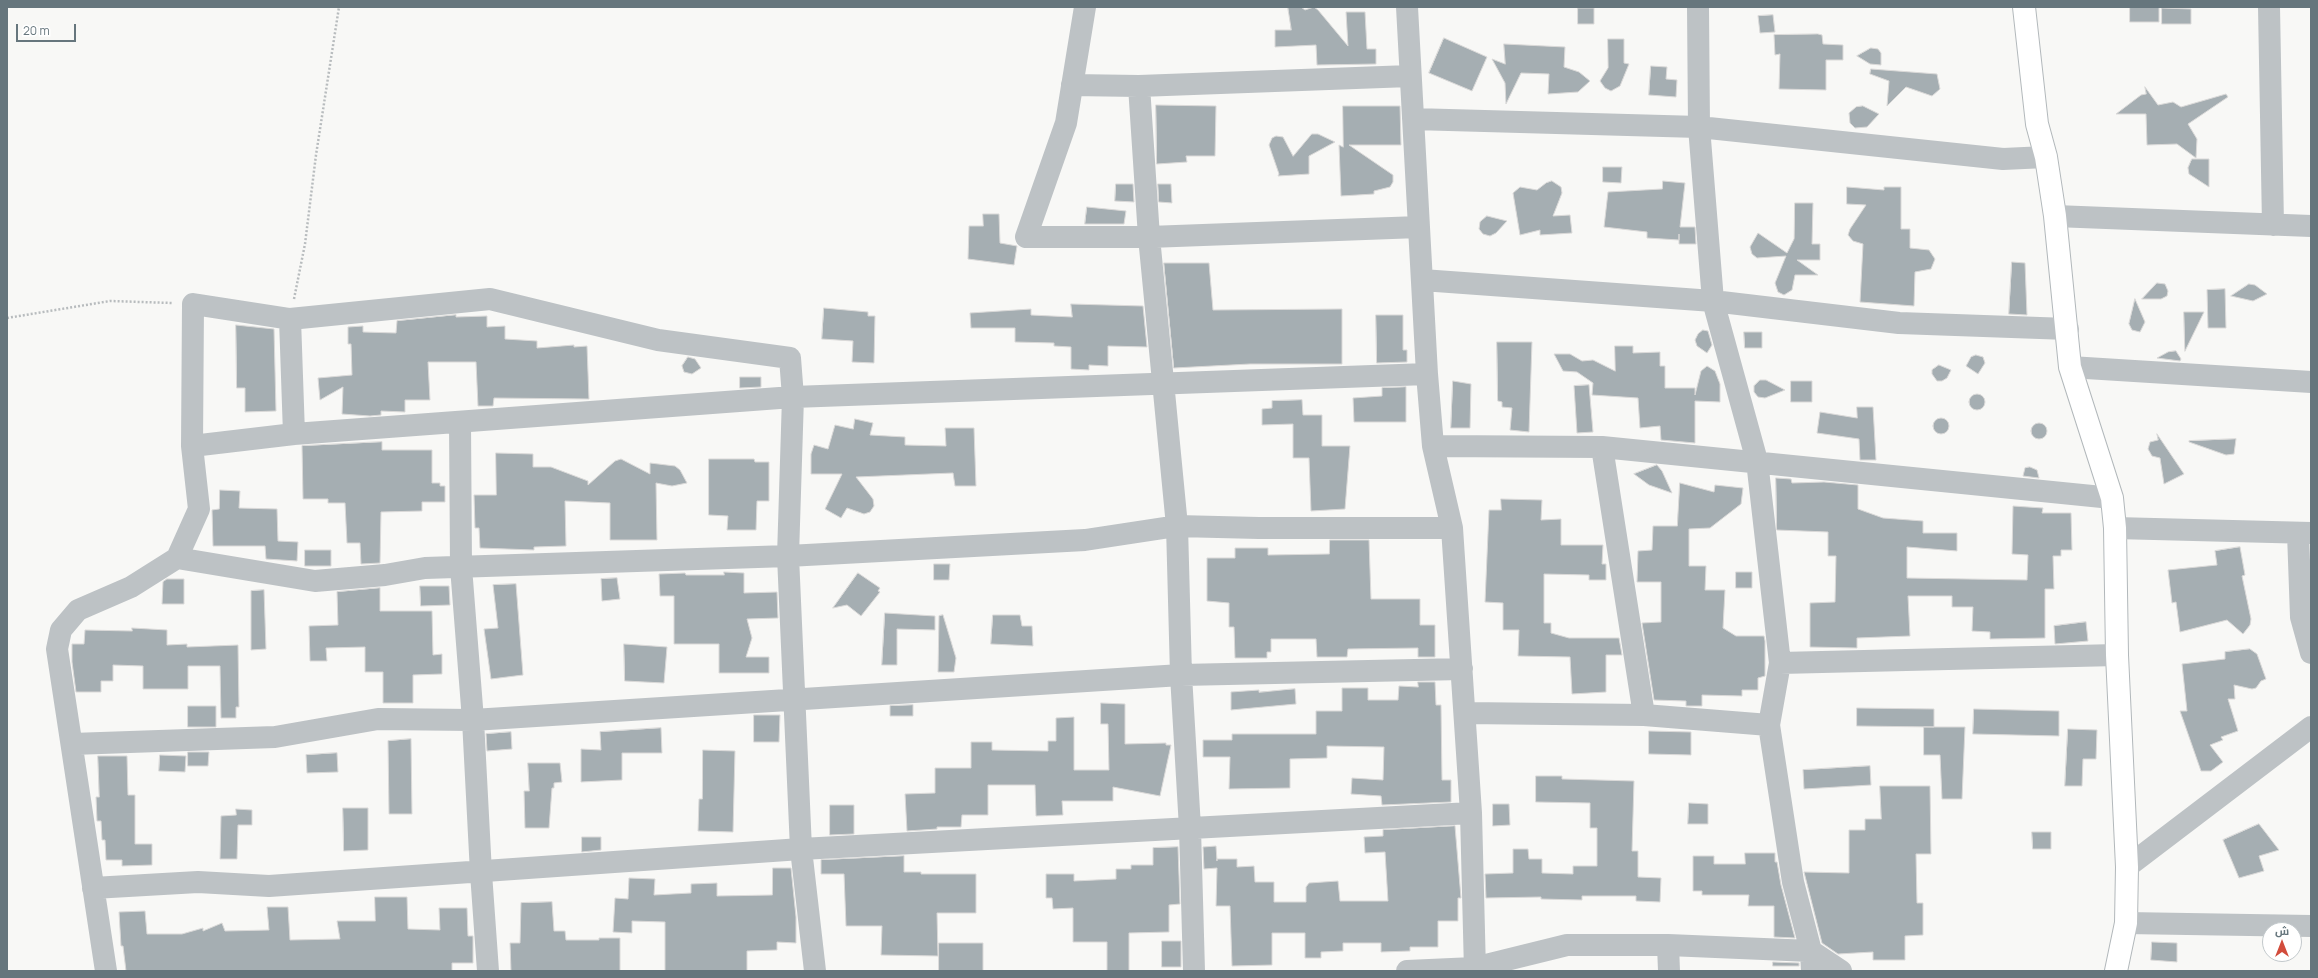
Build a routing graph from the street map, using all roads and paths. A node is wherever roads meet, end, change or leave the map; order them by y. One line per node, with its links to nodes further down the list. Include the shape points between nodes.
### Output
1 (339, 7): 22 (path, via 305,244)
2 (1085, 7): 8 (street)
3 (1407, 7): 7 (street)
4 (1698, 7): 11 (street)
5 (2024, 7): 12 (street, via 2037,124)
6 (2269, 7): 14 (street)
7 (1410, 76): 9 (street); 10 (street)
8 (1072, 85): 9 (street); 17 (street, via 1066,124 1026,237)
9 (1138, 86): 17 (street)
10 (1413, 119): 11 (street); 16 (street)
11 (1699, 128): 12 (street, via 2003,159); 19 (street)
12 (2046, 157): 13 (street)
13 (2055, 216): 14 (street); 23 (street)
14 (2273, 225): 15 (street)
15 (2311, 226)
16 (1419, 227): 17 (street); 18 (street)
17 (1148, 237): 27 (street)
18 (1422, 280): 19 (street); 25 (street)
19 (1713, 301): 23 (street, via 1899,323); 34 (street)
20 (193, 304): 21 (path, via 110,301); 22 (street); 31 (street)
21 (7, 318)
22 (290, 319): 28 (street, via 490,299 658,340 790,358); 30 (street)
23 (2068, 329): 24 (street)
24 (2070, 367): 26 (street); 35 (street)
25 (1427, 374): 27 (street); 32 (street)
26 (2311, 382)
27 (1162, 383): 28 (street); 36 (street)
28 (793, 397): 29 (street); 40 (street)
29 (460, 422): 30 (street); 42 (street)
30 (294, 434): 31 (street)
31 (192, 446): 41 (street, via 199,509)
32 (1433, 446): 33 (street); 37 (street)
33 (1602, 447): 34 (street); 50 (street)
34 (1757, 461): 35 (street); 45 (street)
35 (2112, 498): 38 (street)
36 (1177, 526): 37 (street); 40 (street, via 1085,540); 47 (street)
37 (1452, 528): 46 (street)
38 (2115, 528): 39 (street); 44 (street)
39 (2304, 533): 43 (street, via 2301,617)
40 (788, 556): 42 (street); 48 (street)
41 (177, 558): 42 (street, via 315,580 385,575 425,568); 54 (street, via 131,586 78,610 61,630 57,649)
42 (461, 567): 51 (street)
43 (2311, 653)
44 (2117, 655): 45 (street); 58 (street)
45 (1780, 663): 52 (street)
46 (1462, 669): 47 (street); 49 (street)
47 (1181, 675): 48 (street); 56 (street)
48 (794, 699): 51 (street); 57 (street)
49 (1465, 713): 50 (street); 55 (street)
50 (1644, 715): 52 (street)
51 (473, 720): 54 (street, via 378,719 275,737); 59 (street)
52 (1769, 724): 64 (street, via 1793,882)
53 (2311, 727): 58 (street)
54 (72, 744): 60 (street)
55 (1471, 813): 56 (street); 65 (street)
56 (1190, 828): 57 (street); 69 (street)
57 (801, 849): 59 (street); 68 (street)
58 (2127, 867): 61 (street)
59 (481, 873): 60 (street, via 269,886 198,882); 67 (street)
60 (93, 888): 66 (street)
61 (2126, 924): 62 (street); 73 (street)
62 (2311, 926)
63 (1668, 945): 64 (street); 65 (street, via 1567,945); 71 (street)
64 (1812, 961): 72 (street)
65 (1475, 970): 70 (street)
66 (106, 971)
67 (488, 971)
68 (815, 971)
69 (1194, 971)
70 (1407, 971)
71 (1669, 971)
72 (1841, 971)
73 (2116, 971)

